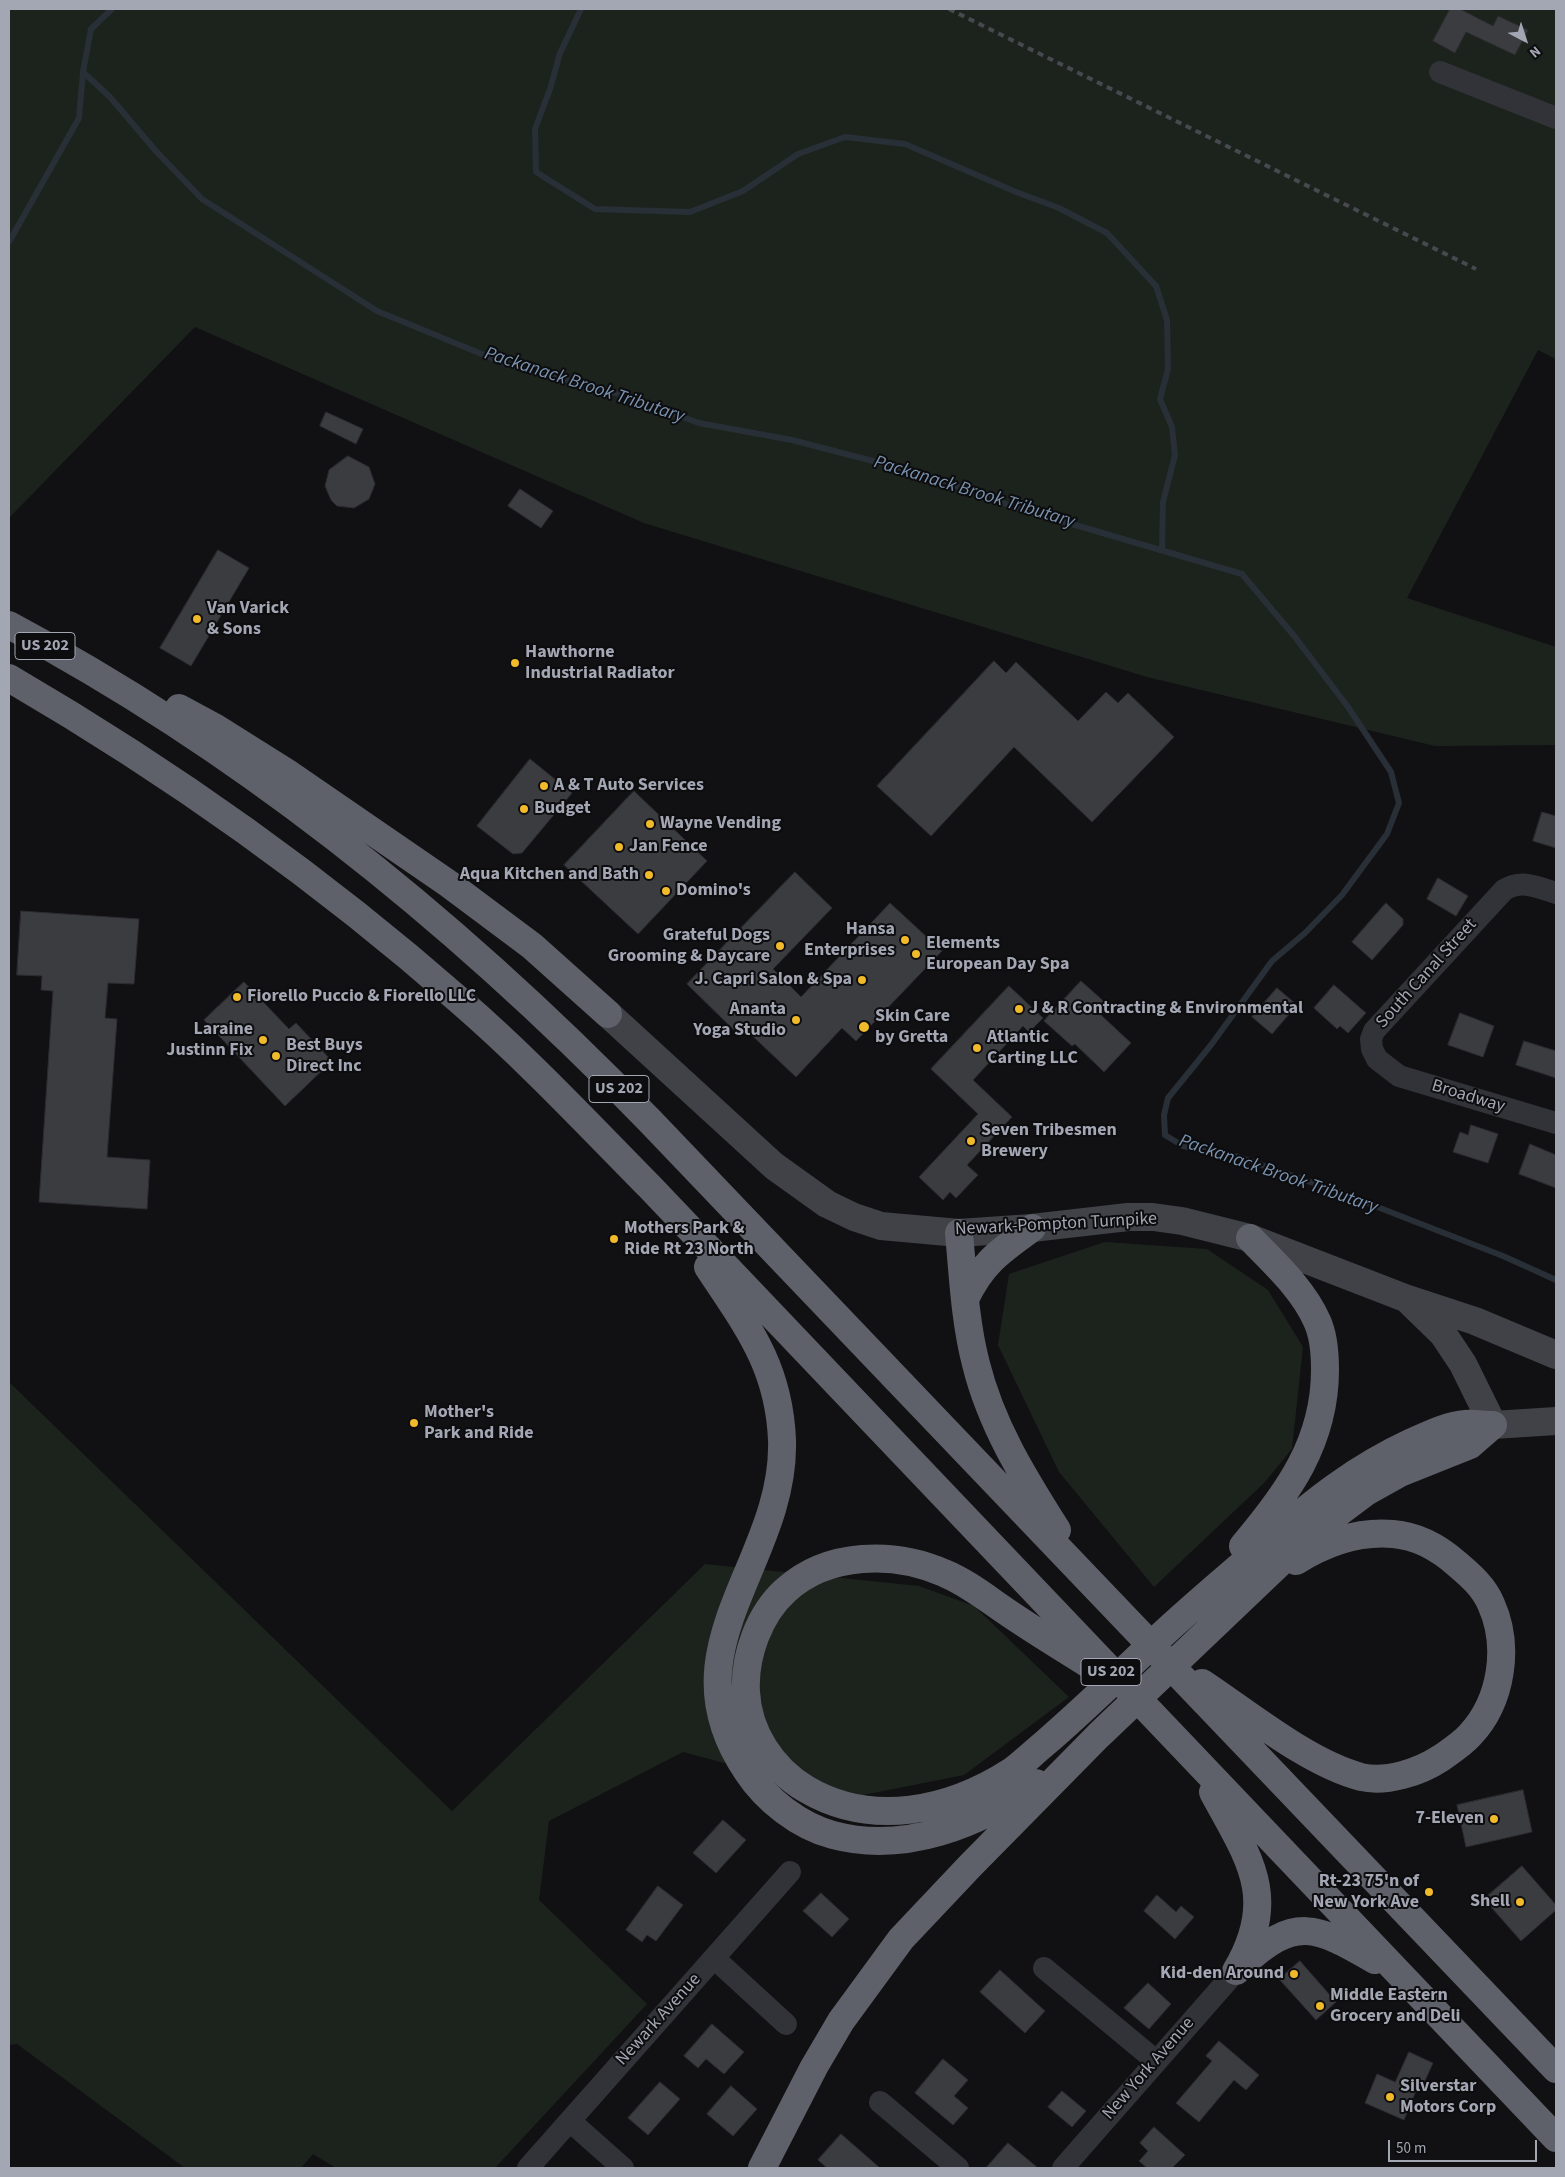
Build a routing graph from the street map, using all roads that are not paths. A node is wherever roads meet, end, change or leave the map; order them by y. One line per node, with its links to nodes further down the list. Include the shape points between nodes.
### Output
1 (1440, 72): 2 (street)
2 (1556, 118)
3 (9, 625): 4 (highway, US 202)
4 (82, 667): 7 (highway, via 153,694 216,728 286,772 524,940); 19 (highway, US 202, via 206,745 295,807 381,874 492,968 599,1068)
5 (9, 678): 10 (highway, US 202, via 178,782 353,910 462,1002 513,1050)
6 (1556, 893): 8 (street, South Canal Street, via 1525,883 1513,884 1504,890 1374,1031 1372,1049)
7 (608, 1014): 12 (main road, Newark-Pompton Turnpike, via 774,1166 828,1204 881,1226)
8 (1383, 1064): 9 (street, Broadway, via 1400,1076)
9 (1556, 1123)
10 (667, 1206): 23 (highway, US 202); 24 (highway, via 763,1353 773,1378 781,1422 782,1466 774,1506 725,1630 717,1673 719,1711 725,1730 755,1783 782,1808 828,1834 869,1842 913,1839 958,1826 1004,1804)
11 (1032, 1228): 12 (main road, Newark-Pompton Turnpike); 13 (main road, Newark-Pompton Turnpike, via 1153,1217); 15 (highway, via 999,1251 976,1276)
12 (959, 1232): 15 (highway)
13 (1250, 1238): 14 (main road, Newark-Pompton Turnpike); 20 (highway, via 1299,1291 1318,1321 1325,1356 1325,1396 1316,1434 1295,1475 1258,1528)
14 (1405, 1298): 16 (main road, Newark-Pompton Turnpike, via 1475,1321); 18 (main road, via 1443,1334 1463,1364)
15 (965, 1299): 19 (highway, via 976,1364 994,1419 1023,1477)
16 (1556, 1355)
17 (1556, 1421): 18 (main road)
18 (1493, 1425): 20 (highway, via 1462,1424 1426,1436 1355,1472 1323,1494); 21 (highway, via 1470,1445 1400,1473 1337,1512)
19 (1092, 1584): 22 (highway, US 202)
20 (1192, 1606): 23 (highway, via 1080,1714 1012,1770 959,1798 910,1811 869,1812 846,1807 790,1779 762,1744 748,1708 745,1688 749,1656 760,1624 778,1597 794,1583 829,1565 870,1559 906,1561 956,1579)
21 (1213, 1627): 22 (highway, via 1277,1572 1327,1544 1354,1536 1394,1534 1443,1551 1481,1588 1491,1604 1501,1647 1497,1688 1490,1706 1471,1735 1430,1766 1380,1778 1362,1777 1315,1758); 24 (highway)
22 (1159, 1654): 33 (highway, US 202)
23 (1126, 1687): 25 (highway, US 202)
24 (1099, 1735): 39 (highway, via 934,1903 877,1970 814,2067)
25 (1197, 1762): 29 (highway, via 1247,1854 1255,1879 1255,1929 1248,1951); 30 (highway, US 202)
26 (790, 1872): 27 (street, Newark Avenue)
27 (714, 1958): 31 (street); 35 (street, Newark Avenue)
28 (1044, 1968): 32 (street)
29 (1236, 1971): 30 (highway, via 1279,1937 1312,1930 1345,1943); 32 (street, New York Avenue)
30 (1400, 1974): 36 (highway, US 202)
31 (786, 2024)
32 (1156, 2061): 41 (street, New York Avenue)
33 (1556, 2070)
34 (880, 2102): 40 (street)
35 (570, 2121): 37 (street, Newark Avenue); 38 (street)
36 (1556, 2138)
37 (528, 2168)
38 (623, 2168)
39 (762, 2168)
40 (958, 2168)
41 (1063, 2168)

